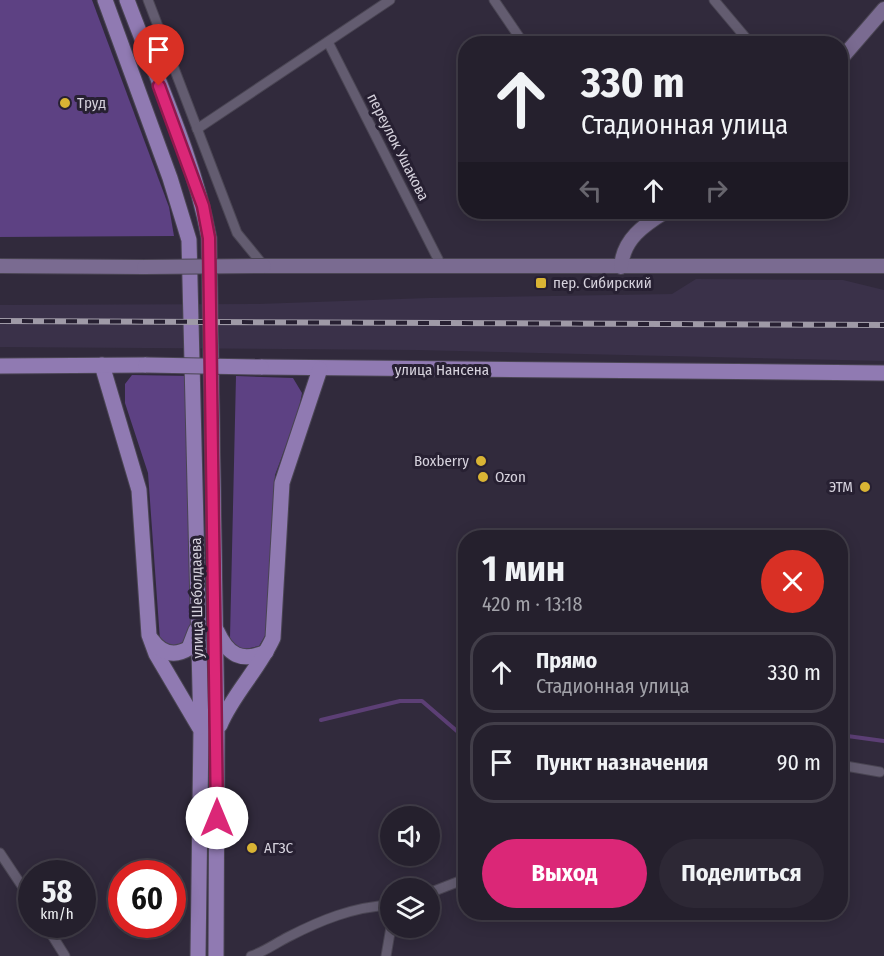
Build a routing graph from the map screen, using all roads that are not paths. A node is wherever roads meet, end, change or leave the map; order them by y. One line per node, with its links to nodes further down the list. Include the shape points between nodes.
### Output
1 (105, 0): 25 (main road, улица Шеболдаева, via 178,199 189,240)
2 (127, 0): 26 (main road, улица Шеболдаева, via 191,171 209,238)
3 (148, 0): 12 (street)
4 (390, 0): 10 (street)
5 (494, 0): 8 (street)
6 (714, 0): 9 (street)
7 (884, 9): 11 (main road)
8 (519, 36)
9 (744, 36)
10 (328, 42): 12 (street); 18 (street, переулок Ушакова)
11 (848, 51)
12 (197, 129): 17 (street, via 237,233)
13 (643, 219): 15 (street)
14 (655, 219): 15 (main road)
15 (647, 224): 20 (main road, via 626,245)
16 (0, 266): 17 (main road, bridge)
17 (264, 266): 18 (main road)
18 (441, 266): 20 (main road)
19 (884, 266): 20 (main road)
20 (621, 267)
21 (102, 365): 22 (main road, улица Нансена); 23 (main road, улица Нансена, bridge); 27 (main road, via 139,490)
22 (0, 366)
23 (320, 369): 24 (main road, улица Нансена); 28 (main road, via 282,483 275,621)
24 (884, 373)
25 (198, 626): 27 (main road, via 189,648 175,654 165,652); 29 (main road, улица Шеболдаева)
26 (215, 626): 28 (main road, via 224,646 232,653 245,657); 30 (main road, улица Шеболдаева)
27 (149, 635): 29 (main road, via 156,654)
28 (266, 652): 30 (main road, via 228,707)
29 (201, 729): 41 (main road, улица Шеболдаева)
30 (217, 731): 42 (main road, улица Шеболдаева)
31 (848, 766): 32 (street)
32 (880, 772)
33 (0, 853): 34 (street)
34 (18, 881)
35 (458, 882): 36 (street)
36 (440, 889)
37 (380, 905): 43 (street, via 320,921)
38 (53, 938): 40 (street)
39 (389, 938): 44 (street)
40 (64, 956)
41 (198, 956)
42 (216, 956)
43 (251, 956)
44 (386, 956)

